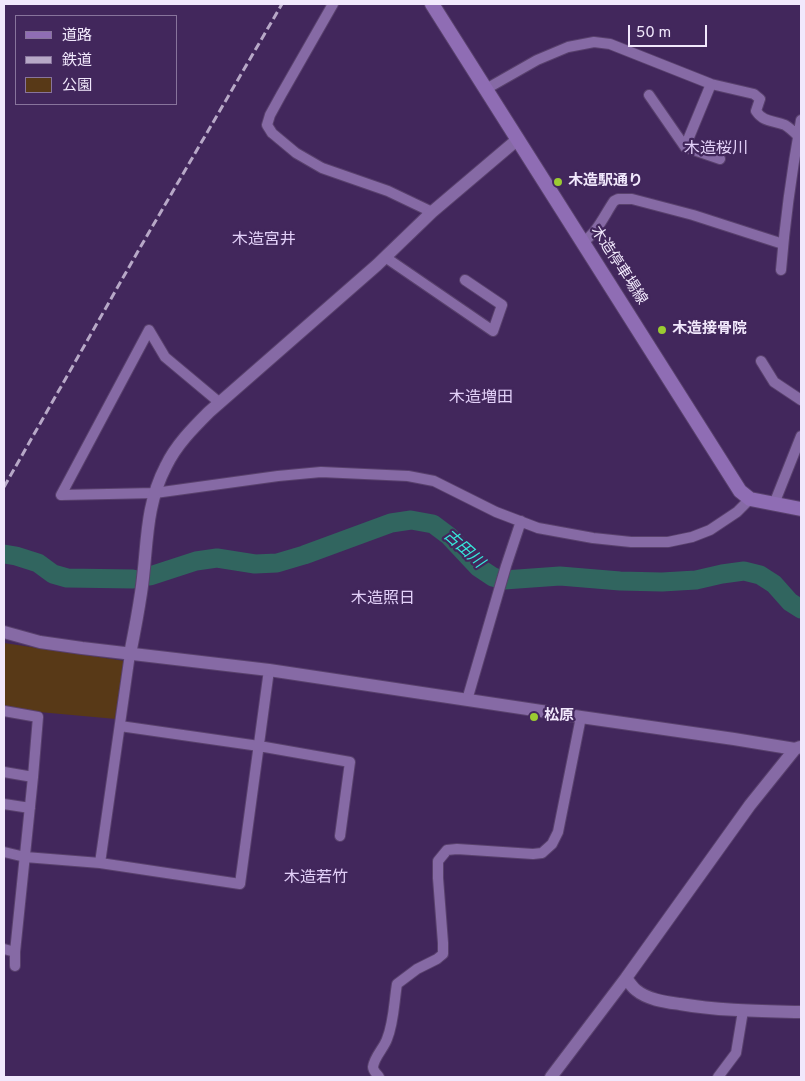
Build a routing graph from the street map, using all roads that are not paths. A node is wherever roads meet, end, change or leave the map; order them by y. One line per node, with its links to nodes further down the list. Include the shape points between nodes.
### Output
1 (333, 4): 12 (street, via 281,94 267,125 272,134 296,153 322,168 388,191)
2 (432, 4): 4 (main road, 木造停車場線)
3 (711, 84): 4 (street, via 610,44 594,42 568,47 537,60); 7 (street, via 754,94 760,99 756,111 760,117 784,124); 9 (street)
4 (486, 89): 8 (main road, 木造停車場線)
5 (649, 95): 9 (street)
6 (801, 120): 7 (street)
7 (798, 136): 11 (street)
8 (518, 139): 12 (street); 13 (main road, 木造停車場線)
9 (685, 146): 10 (street)
10 (720, 159)
11 (798, 159): 14 (street)
12 (432, 212): 15 (street)
13 (583, 242): 14 (street, via 614,201 632,199); 23 (main road, 木造停車場線, via 734,482)
14 (783, 244): 16 (street)
15 (385, 257): 17 (street, via 493,330 502,305); 20 (street)
16 (781, 270)
17 (465, 280)
18 (761, 361): 19 (street, via 774,382)
19 (801, 400)
20 (220, 403): 22 (street, via 186,435 166,465); 22 (street, via 165,357 149,330 60,495)
21 (801, 436): 24 (street)
22 (155, 493): 26 (street, via 321,472 408,476 434,481); 28 (street, via 148,518 141,592)
23 (750, 499): 24 (main road); 26 (street, via 710,530 668,542 593,538 538,528)
24 (774, 504): 25 (main road)
25 (801, 509)
26 (521, 521): 30 (street)
27 (4, 632): 28 (street, via 40,642)
28 (130, 654): 29 (street); 33 (street)
29 (270, 670): 30 (street); 34 (street)
30 (467, 700): 32 (street)
31 (4, 711): 37 (street, via 38,717)
32 (581, 717): 35 (street); 50 (street, via 558,832 552,844 542,853 533,854 447,850 438,861 443,954 397,984 391,1028 373,1066)
33 (120, 726): 34 (street); 43 (street)
34 (259, 746): 40 (street, via 350,762); 43 (street, via 240,884)
35 (798, 748): 47 (street, via 750,805)
36 (4, 772): 37 (street)
37 (33, 777): 39 (street)
38 (4, 804): 39 (street)
39 (30, 808): 42 (street)
40 (340, 836)
41 (4, 852): 42 (street)
42 (25, 857): 43 (street); 45 (street)
43 (100, 863)
44 (4, 949): 45 (street)
45 (15, 952): 46 (street)
46 (15, 966)
47 (626, 978): 48 (street, via 637,991 652,998); 51 (street)
48 (743, 1011): 49 (street); 52 (street, via 736,1054)
49 (801, 1012)
50 (379, 1077)
51 (551, 1077)
52 (718, 1077)

